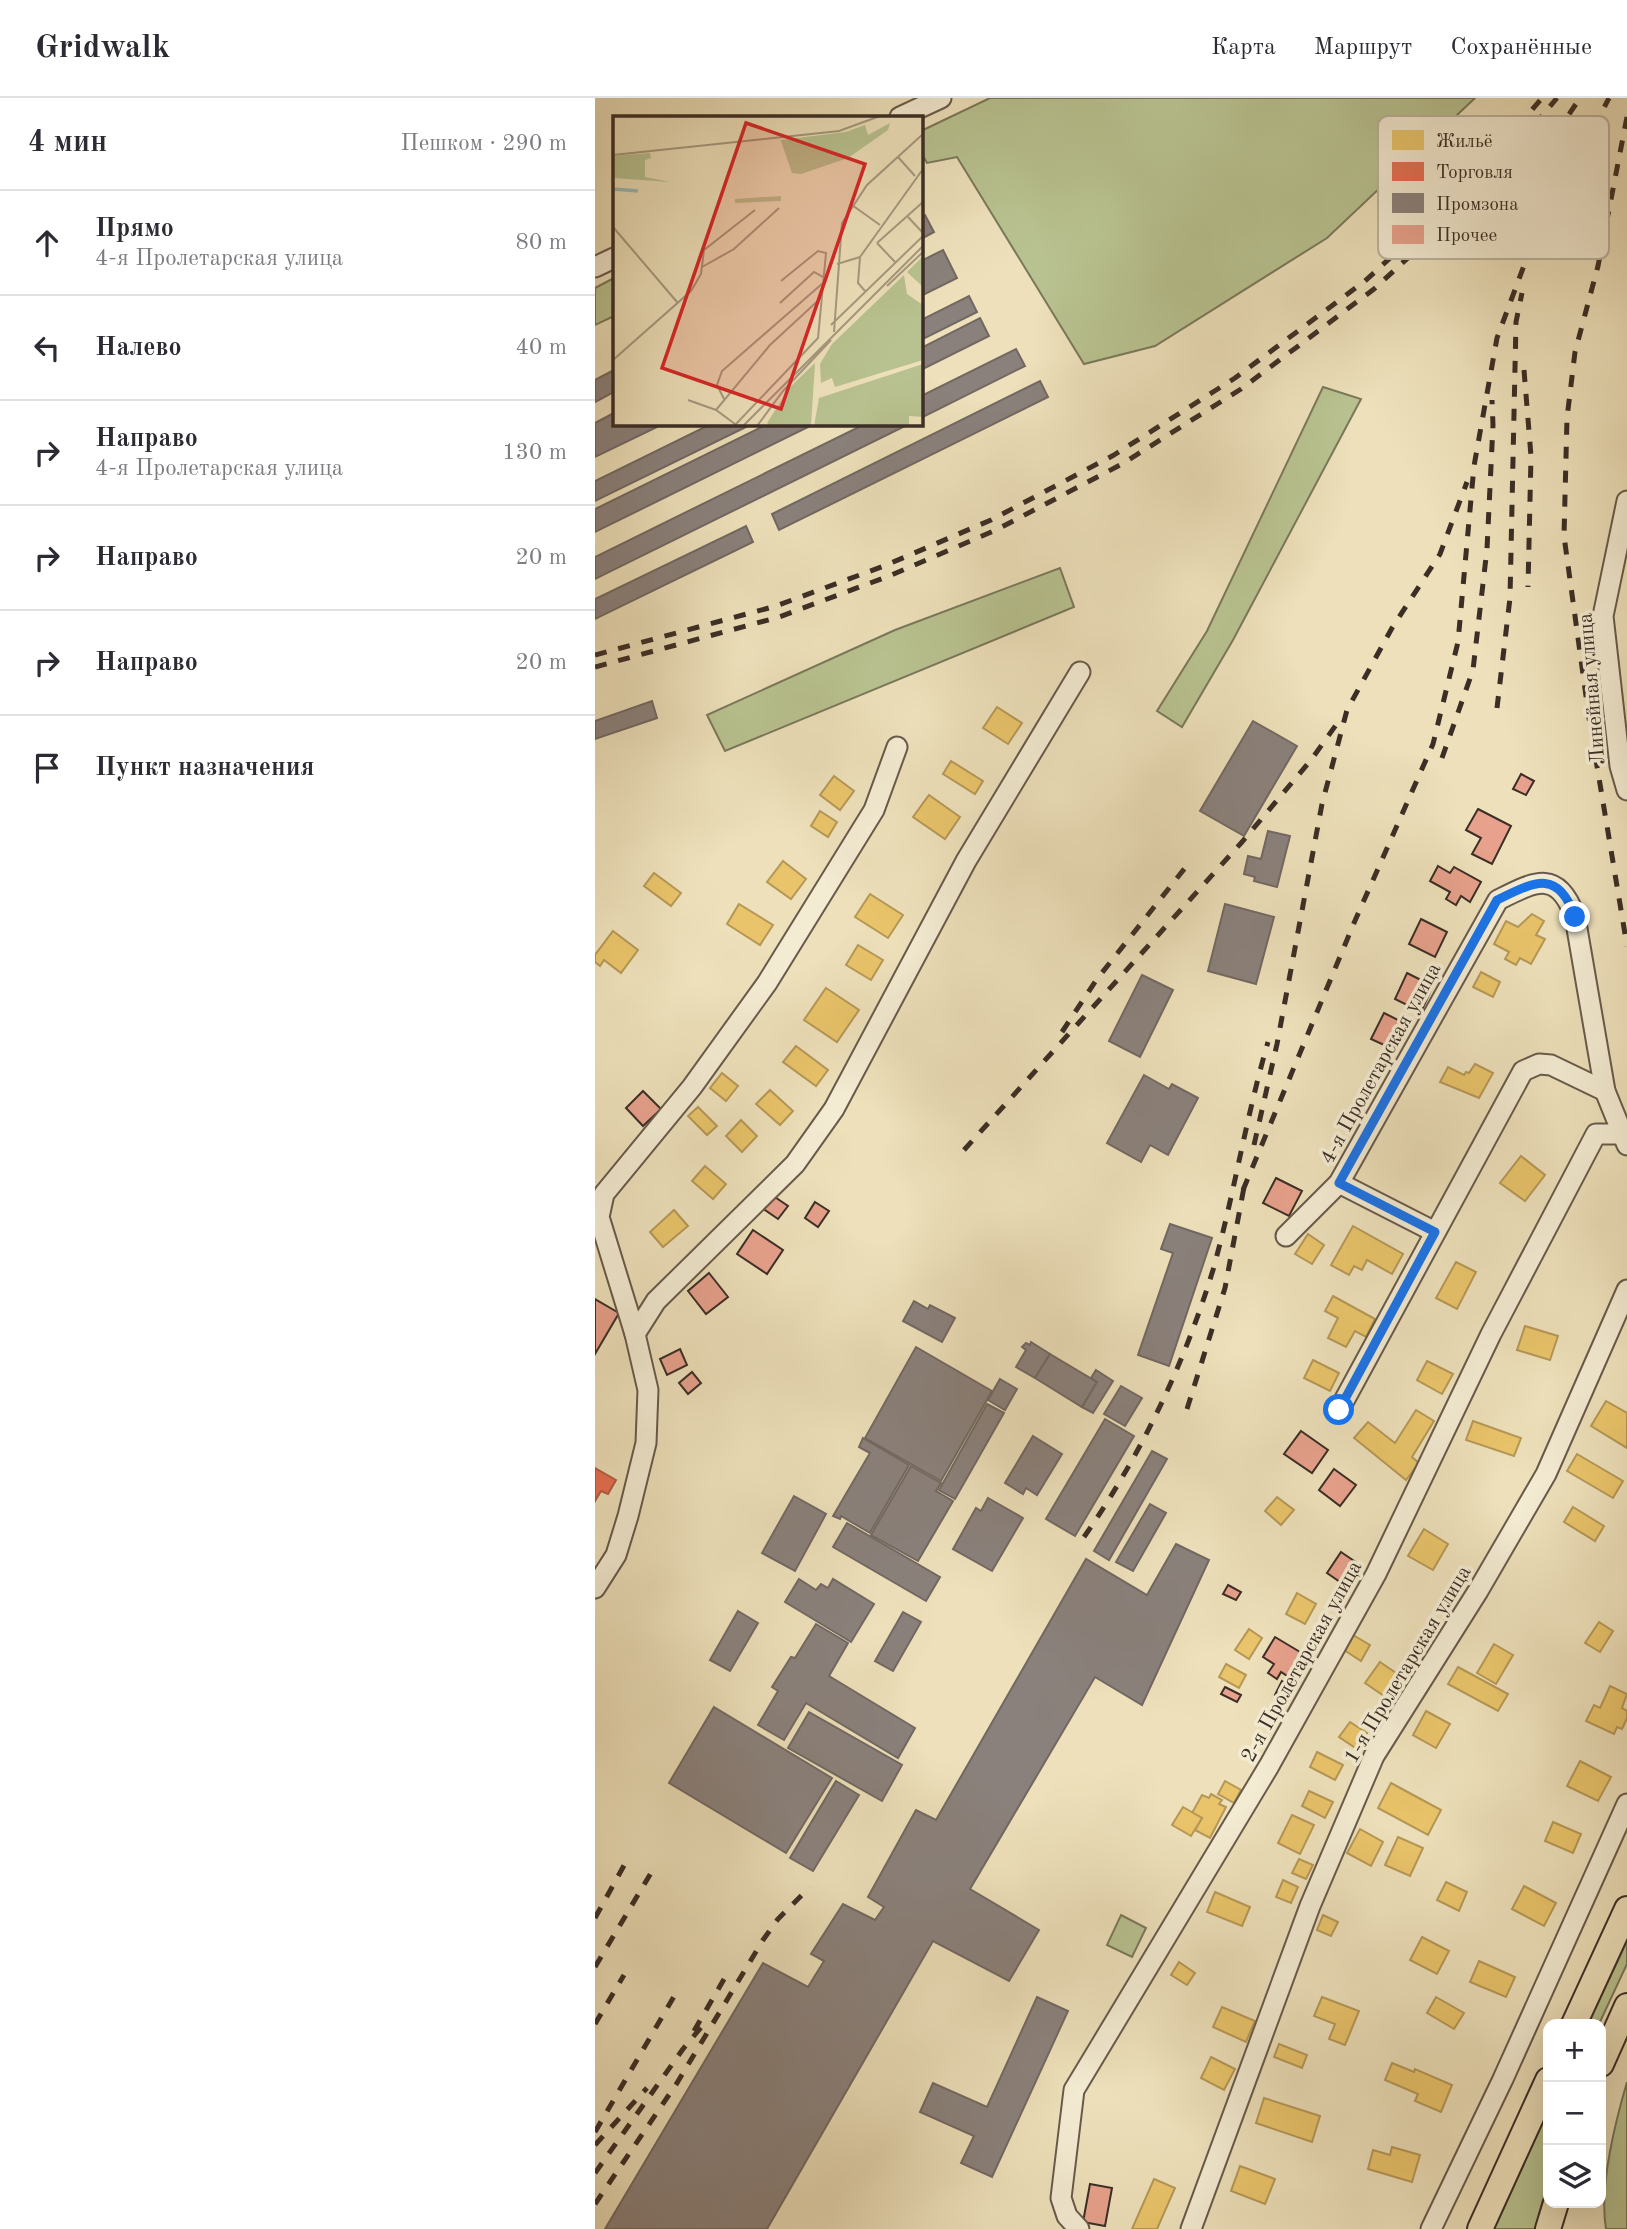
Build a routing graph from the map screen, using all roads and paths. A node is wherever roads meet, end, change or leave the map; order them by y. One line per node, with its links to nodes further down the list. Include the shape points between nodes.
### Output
1 (941, 98): 2 (street)
2 (902, 116)
3 (613, 258): 4 (street)
4 (595, 267)
5 (1627, 501): 8 (street, Линейная улица, via 1603,616 1620,766)
6 (1080, 672): 15 (street, via 966,861 834,1109 795,1164 656,1301)
7 (897, 747): 15 (street, via 874,810 767,983 692,1087 604,1194 599,1217)
8 (1627, 790)
9 (1605, 1091): 10 (street); 11 (street, 4-я Пролетарская улица, via 1575,917 1569,901 1549,883 1538,882 1497,900); 12 (street, via 1551,1065 1539,1064 1523,1072)
10 (1625, 1140): 25 (street, 2-я Пролетарская улица, via 1596,1134 1491,1334 1369,1586 1269,1766 1074,2090 1061,2198 1067,2216)
11 (1339, 1183): 12 (street); 13 (street, 4-я Пролетарская улица)
12 (1435, 1232): 16 (street)
13 (1286, 1236)
14 (1627, 1290): 26 (street, 1-я Пролетарская улица, via 1546,1474 1374,1756 1310,1906)
15 (635, 1334): 17 (street, via 648,1390 646,1443 616,1555)
16 (1339, 1410)
17 (595, 1588)
18 (1627, 1804): 27 (street)
19 (1627, 1909): 21 (main road)
20 (1627, 2006): 22 (main road)
21 (1576, 2019)
22 (1606, 2053)
23 (1547, 2082): 28 (main road)
24 (1554, 2208): 29 (main road)
25 (1079, 2229)
26 (1191, 2229)
27 (1431, 2229)
28 (1480, 2229)
29 (1548, 2229)

